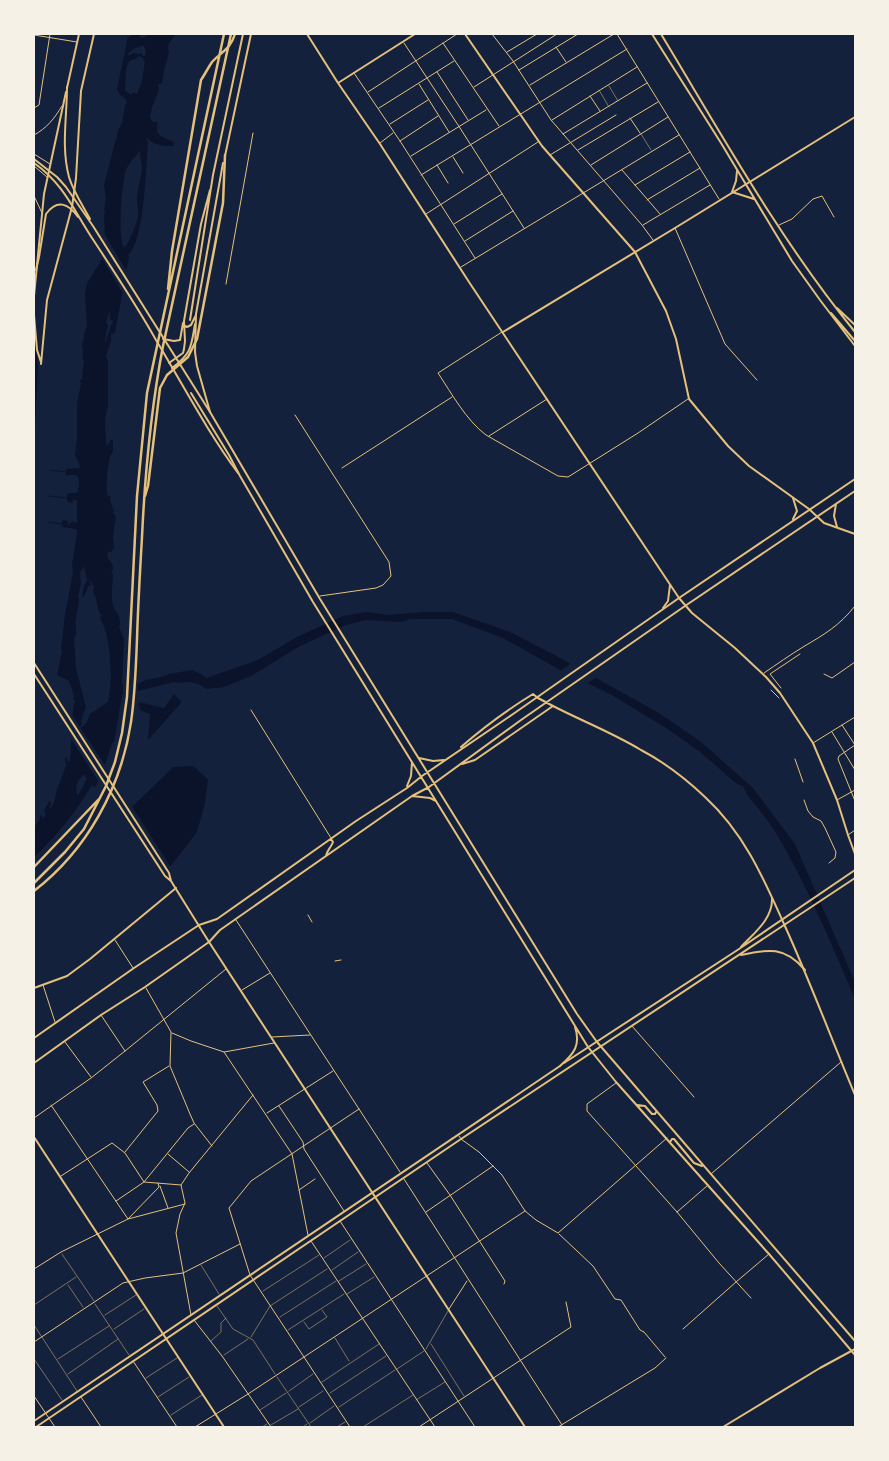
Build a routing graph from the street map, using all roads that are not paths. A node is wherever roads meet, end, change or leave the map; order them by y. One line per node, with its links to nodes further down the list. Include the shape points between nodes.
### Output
1 (50, 34): 22 (street)
2 (79, 34): 24 (main road)
3 (94, 34): 146 (main road, via 81,91 72,207 47,300 41,364)
4 (224, 34): 141 (highway)
5 (230, 34): 171 (highway, via 156,382)
6 (235, 34): 141 (highway, via 229,47 214,60 202,80 172,251)
7 (244, 34): 100 (main road)
8 (251, 34): 86 (main road)
9 (307, 34): 39 (main road)
10 (415, 34): 23 (main road)
11 (458, 34): 25 (street)
12 (465, 34): 37 (main road)
13 (496, 34): 20 (street)
14 (537, 34): 28 (street)
15 (557, 34): 31 (street)
16 (578, 34): 26 (street)
17 (616, 34): 27 (street); 32 (street)
18 (652, 34): 96 (main road)
19 (661, 34): 104 (main road)
20 (493, 35): 28 (street)
21 (34, 36): 22 (street)
22 (49, 38): 24 (street); 55 (street, via 38,105)
23 (403, 41): 29 (street); 36 (main road)
24 (77, 42): 44 (main road)
25 (443, 43): 29 (street); 30 (street)
26 (556, 46): 32 (street); 34 (street)
27 (626, 50): 33 (street); 52 (street)
28 (506, 52): 31 (street)
29 (416, 60): 38 (street); 47 (street)
30 (455, 60): 35 (street); 45 (street)
31 (513, 61): 34 (street); 37 (street)
32 (566, 63): 43 (street)
33 (638, 67): 40 (street); 42 (street)
34 (518, 70): 43 (street)
35 (437, 72): 38 (street); 66 (street)
36 (354, 73): 39 (main road); 47 (street)
37 (492, 74): 45 (street); 59 (main road)
38 (427, 78): 41 (street); 68 (street)
39 (338, 83): 80 (main road)
40 (647, 83): 50 (street); 51 (street)
41 (418, 84): 49 (street); 56 (street)
42 (608, 84): 46 (street); 50 (lane)
43 (529, 85): 52 (street)
44 (67, 87): 53 (main road); 124 (main road, via 65,134 69,177)
45 (473, 87): 57 (street)
46 (599, 90): 48 (street); 54 (lane)
47 (367, 92): 56 (street)
48 (590, 96): 58 (street); 65 (street)
49 (428, 100): 60 (street); 67 (street)
50 (618, 101): 54 (street)
51 (658, 101): 62 (street); 64 (street)
52 (540, 102): 59 (street); 65 (street)
53 (64, 104): 75 (street, via 51,122); 91 (main road)
54 (609, 107): 58 (street)
55 (34, 108)
56 (379, 109): 67 (street)
57 (487, 109): 66 (street); 69 (street)
58 (600, 112): 73 (street)
59 (519, 115): 69 (street); 78 (main road)
60 (439, 116): 71 (street); 77 (street)
61 (616, 116): 79 (street)
62 (668, 117): 74 (street); 76 (street)
63 (855, 117): 104 (main road)
64 (630, 118): 74 (street); 82 (street)
65 (551, 120): 73 (street)
66 (468, 121): 68 (street)
67 (389, 125): 70 (street)
68 (459, 127): 71 (street); 81 (street)
69 (500, 127): 81 (street)
70 (394, 132): 77 (street); 80 (street)
71 (449, 132): 89 (street)
72 (253, 134): 137 (street)
73 (563, 134): 79 (street)
74 (640, 134): 83 (lane); 94 (street)
75 (34, 135)
76 (679, 135): 83 (street); 84 (street)
77 (400, 141): 89 (street)
78 (538, 142): 87 (main road); 99 (street)
79 (570, 142): 82 (street); 87 (street)
80 (380, 144): 119 (main road)
81 (471, 144): 88 (street); 99 (street)
82 (577, 150): 94 (street)
83 (652, 151): 97 (street)
84 (690, 152): 95 (street); 107 (street)
85 (34, 154): 91 (street)
86 (225, 155): 142 (main road); 171 (highway, via 223,203 198,339 188,357 167,375 160,388 148,486)
87 (550, 155): 111 (main road)
88 (452, 156): 93 (street); 98 (street)
89 (410, 157): 101 (street)
90 (34, 159): 124 (main road, via 58,177)
91 (50, 164): 102 (main road)
92 (34, 165): 102 (street); 128 (main road, via 54,179)
93 (437, 165): 101 (street); 105 (street)
94 (590, 165): 103 (street)
95 (700, 168): 108 (street); 113 (street)
96 (737, 168): 106 (main road); 109 (main road)
97 (622, 170): 103 (street); 107 (street)
98 (464, 173)
99 (489, 174): 110 (street); 116 (street)
100 (213, 175): 144 (main road); 145 (main road)
101 (422, 175): 116 (street)
102 (47, 177): 118 (main road)
103 (604, 181): 111 (street); 123 (street)
104 (750, 181): 106 (main road); 125 (main road)
105 (448, 183)
106 (746, 184): 109 (main road); 115 (main road)
107 (635, 185): 113 (street)
108 (710, 185): 114 (street); 120 (street)
109 (732, 192): 114 (main road); 115 (main road)
110 (502, 194): 117 (street); 122 (street)
111 (583, 194): 127 (street); 133 (main road)
112 (34, 196): 118 (street)
113 (647, 200): 120 (street)
114 (720, 200): 126 (main road)
115 (756, 200): 139 (main road, via 792,261)
116 (441, 205): 119 (street); 122 (street)
117 (513, 211): 127 (street); 129 (street)
118 (42, 213): 132 (main road)
119 (425, 215): 135 (main road)
120 (661, 215): 123 (street)
121 (834, 217): 125 (street, via 822,196 813,199 792,219)
122 (454, 224): 129 (street)
123 (642, 225): 130 (street)
124 (93, 226): 150 (main road)
125 (778, 226): 140 (main road)
126 (675, 228): 130 (main road); 157 (street, via 725,344)
127 (524, 229): 134 (street)
128 (88, 232): 136 (main road, via 75,213 64,205 55,205 46,214); 154 (main road)
129 (464, 241): 134 (street)
130 (654, 241): 133 (main road)
131 (34, 246): 132 (street)
132 (38, 247): 136 (main road)
133 (635, 252): 148 (main road); 161 (main road, via 666,311 676,339)
134 (476, 258): 135 (street)
135 (460, 268): 148 (main road)
136 (36, 270): 138 (main road)
137 (226, 284)
138 (34, 296)
139 (820, 300): 151 (main road); 152 (main road)
140 (833, 305): 147 (main road); 149 (main road)
141 (166, 306): 218 (highway, via 147,393 140,456 125,721)
142 (196, 314): 145 (main road, via 190,327 186,327); 155 (main road, via 190,350); 162 (main road, via 197,366)
143 (34, 315): 146 (main road)
144 (190, 320)
145 (184, 321): 150 (main road, via 180,340); 153 (main road, via 184,349)
146 (34, 323)
147 (855, 325)
148 (502, 332): 159 (street, via 438,373); 160 (main road)
149 (855, 332)
150 (162, 338): 153 (main road)
151 (855, 341)
152 (855, 346)
153 (175, 358): 154 (main road); 155 (main road)
154 (169, 363): 156 (main road)
155 (178, 363): 156 (main road); 162 (main road)
156 (172, 368): 167 (main road)
157 (757, 380)
158 (191, 392): 167 (main road)
159 (453, 396): 164 (street, via 477,428); 166 (street)
160 (547, 399): 164 (street); 165 (main road)
161 (689, 399): 165 (street); 170 (main road, via 749,466)
162 (210, 412): 179 (main road)
163 (295, 415): 179 (street, via 389,562 391,576 376,588)
164 (488, 436): 165 (street, via 558,476 567,478)
165 (590, 463): 178 (main road)
166 (342, 468)
167 (240, 476): 205 (main road, via 313,602)
168 (855, 479): 173 (main road)
169 (855, 490): 172 (main road)
170 (793, 498): 173 (main road); 175 (main road, via 797,511)
171 (143, 502): 236 (highway, via 133,702 121,766 83,841)
172 (836, 504): 174 (main road); 176 (main road)
173 (810, 509): 174 (main road); 175 (main road)
174 (816, 517): 176 (main road); 181 (main road)
175 (792, 521): 180 (main road)
176 (837, 528): 177 (main road)
177 (855, 534)
178 (670, 585): 180 (main road); 183 (main road, via 668,601)
179 (320, 598): 204 (main road)
180 (679, 598): 181 (main road); 183 (main road)
181 (685, 606): 190 (main road); 208 (main road)
182 (855, 606): 190 (street, via 827,633)
183 (662, 609): 203 (main road)
184 (800, 654): 192 (street, via 770,674)
185 (855, 662): 187 (street)
186 (34, 663): 233 (main road, via 169,873)
187 (847, 667): 188 (street); 191 (street, via 832,678)
188 (850, 671)
189 (34, 674): 233 (main road)
190 (762, 674): 200 (main road, via 780,693)
191 (824, 674)
192 (782, 688)
193 (771, 690): 194 (street)
194 (779, 698)
195 (553, 706): 203 (main road, via 533,694 482,729); 208 (main road, via 475,760); 237 (main road, via 642,750 704,796 752,856)
196 (251, 710): 226 (street)
197 (855, 717): 198 (street)
198 (842, 725): 199 (street); 201 (street)
199 (832, 732): 200 (street); 202 (street)
200 (813, 743): 221 (main road)
201 (855, 745): 202 (street)
202 (844, 752): 209 (street); 217 (street, via 838,759)
203 (455, 753): 206 (main road)
204 (419, 758): 206 (main road, via 432,762); 210 (main road)
205 (412, 759): 211 (main road); 214 (main road)
206 (446, 759): 210 (main road)
207 (795, 759): 213 (street)
208 (460, 765): 212 (main road)
209 (855, 770)
210 (428, 772): 211 (main road); 212 (main road)
211 (422, 776): 214 (main road); 215 (main road)
212 (435, 782): 215 (main road); 266 (main road)
213 (803, 782)
214 (407, 788): 226 (main road)
215 (428, 788): 219 (main road); 223 (main road)
216 (855, 790): 217 (street)
217 (851, 793): 221 (street); 222 (street)
218 (102, 796): 230 (highway); 234 (highway, via 77,839)
219 (412, 796): 223 (main road); 228 (main road)
220 (804, 800): 229 (street, via 808,811 821,821 836,852)
221 (837, 800): 225 (main road)
222 (855, 801)
223 (438, 802): 259 (main road)
224 (855, 830): 225 (street)
225 (848, 835): 227 (main road)
226 (331, 839): 228 (main road, via 332,846); 241 (main road, via 216,920)
227 (855, 854)
228 (326, 856): 239 (main road)
229 (829, 863)
230 (34, 867)
231 (855, 870): 244 (main road)
232 (855, 878): 245 (main road)
233 (171, 881): 235 (main road)
234 (34, 883)
235 (176, 888): 241 (main road); 242 (main road)
236 (34, 891)
237 (772, 898): 244 (main road, via 768,916); 250 (main road)
238 (308, 915): 240 (street)
239 (236, 919): 243 (main road); 251 (street)
240 (312, 922)
241 (200, 924): 243 (main road); 248 (main road)
242 (115, 940): 248 (street); 252 (main road, via 67,976)
243 (209, 942): 249 (main road); 253 (main road)
244 (736, 951): 266 (main road)
245 (739, 955): 250 (main road, via 777,950 798,961); 260 (main road)
246 (342, 960): 247 (street)
247 (335, 961)
248 (134, 968): 258 (main road)
249 (226, 968): 255 (main road); 257 (street)
250 (804, 970): 273 (main road)
251 (270, 972): 255 (street); 262 (street)
252 (43, 985): 254 (main road); 258 (street)
253 (146, 987): 256 (main road); 257 (street)
254 (34, 988)
255 (241, 991): 263 (main road)
256 (101, 1015): 265 (main road); 270 (street)
257 (165, 1020): 261 (street); 270 (street)
258 (55, 1023): 264 (main road)
259 (574, 1024): 268 (main road); 276 (main road, via 578,1043 573,1054)
260 (632, 1026): 269 (main road); 283 (street)
261 (171, 1032): 271 (street); 275 (street)
262 (311, 1035): 263 (street); 277 (street)
263 (271, 1037): 267 (main road)
264 (34, 1038)
265 (65, 1041): 274 (main road); 278 (street)
266 (597, 1042): 268 (main road); 269 (main road)
267 (274, 1043): 271 (street); 280 (main road)
268 (588, 1047): 272 (main road); 276 (main road)
269 (600, 1047): 272 (main road); 288 (main road)
270 (125, 1052): 278 (street)
271 (224, 1052): 281 (street)
272 (592, 1052): 279 (main road); 296 (main road)
273 (841, 1062): 282 (main road); 310 (street)
274 (34, 1063)
275 (170, 1066): 291 (street); 300 (street, via 144,1082 158,1111)
276 (560, 1066): 293 (main road)
277 (334, 1070): 280 (street); 287 (street)
278 (91, 1078): 284 (street)
279 (616, 1082): 285 (main road); 305 (street, via 586,1108)
280 (306, 1089): 286 (street); 292 (main road)
281 (252, 1095): 289 (street); 298 (street)
282 (855, 1095)
283 (694, 1097)
284 (51, 1105): 290 (street); 303 (street)
285 (636, 1105): 288 (main road, via 645,1106 652,1114); 295 (main road)
286 (279, 1106): 289 (street); 299 (street)
287 (360, 1109): 292 (street); 309 (street)
288 (655, 1110): 307 (main road)
289 (266, 1114): 302 (street)
290 (34, 1118)
291 (194, 1123): 298 (street); 301 (street)
292 (331, 1128): 299 (street); 319 (main road)
293 (458, 1135): 296 (street); 309 (main road)
294 (34, 1137): 311 (main road)
295 (666, 1138): 297 (main road); 305 (street)
296 (461, 1140): 304 (main road); 306 (street)
297 (670, 1142): 307 (main road, via 674,1140 694,1162); 317 (main road)
298 (212, 1146): 308 (street)
299 (304, 1146): 302 (street); 326 (street)
300 (125, 1153): 303 (street, via 112,1143); 314 (street)
301 (168, 1154): 308 (street); 314 (street)
302 (292, 1154): 318 (street); 337 (street, via 252,1181 229,1208)
303 (87, 1158): 311 (street); 322 (street)
304 (427, 1163): 313 (main road); 320 (street)
305 (635, 1165): 328 (street); 331 (street)
306 (494, 1166): 320 (street); 325 (street)
307 (704, 1167): 310 (main road)
308 (190, 1173): 316 (street)
309 (400, 1173): 319 (main road)
310 (710, 1175): 397 (main road)
311 (60, 1176): 332 (main road)
312 (315, 1179): 318 (street)
313 (404, 1179): 321 (main road); 327 (street)
314 (144, 1182): 315 (street); 322 (street)
315 (158, 1183): 316 (street); 324 (street); 329 (street, via 158,1187)
316 (181, 1185): 323 (street)
317 (708, 1186): 328 (street); 341 (main road)
318 (298, 1190): 333 (street)
319 (372, 1192): 321 (main road); 326 (main road)
320 (450, 1195): 327 (street); 336 (street)
321 (376, 1198): 330 (main road); 352 (main road)
322 (115, 1202): 329 (street)
323 (185, 1204): 324 (street); 349 (street, via 176,1233)
324 (168, 1208): 329 (street)
325 (526, 1211): 331 (street); 336 (street)
326 (344, 1212): 333 (main road)
327 (425, 1212): 342 (street)
328 (677, 1212): 360 (street)
329 (128, 1219): 332 (street)
330 (340, 1221): 334 (street); 335 (main road)
331 (558, 1233): 452 (street, via 593,1266 615,1299 621,1300 640,1330 666,1358 655,1368)
332 (98, 1235): 339 (street); 358 (main road)
333 (308, 1236): 348 (main road)
334 (351, 1239): 338 (street); 343 (lane)
335 (311, 1241): 340 (street); 354 (main road)
336 (479, 1242): 342 (street); 363 (street)
337 (241, 1244): 345 (street); 350 (street)
338 (359, 1251): 344 (street); 347 (lane)
339 (61, 1252): 346 (street); 353 (lane)
340 (320, 1254): 343 (street); 364 (lane)
341 (769, 1254): 360 (street); 404 (main road)
342 (455, 1257): 352 (street); 356 (street)
343 (323, 1258): 347 (street)
344 (367, 1263): 351 (street); 359 (lane)
345 (200, 1264): 349 (street); 367 (lane)
346 (34, 1269)
347 (330, 1269): 359 (street); 374 (lane)
348 (254, 1272): 350 (main road); 354 (main road)
349 (184, 1273): 358 (street); 379 (street)
350 (250, 1275): 355 (main road); 357 (street)
351 (376, 1276): 365 (lane); 369 (street)
352 (427, 1276): 369 (street); 378 (main road)
353 (78, 1277): 362 (lane); 370 (lane)
354 (258, 1277): 357 (main road)
355 (246, 1278): 361 (main road); 367 (main road)
356 (468, 1279): 378 (street); 413 (street)
357 (253, 1280): 361 (main road); 364 (street)
358 (128, 1281): 366 (main road); 370 (street)
359 (338, 1281): 365 (street); 382 (lane)
360 (736, 1282): 368 (street); 388 (street)
361 (249, 1283): 373 (main road)
362 (67, 1284): 372 (lane); 376 (lane)
363 (504, 1284)
364 (261, 1292): 374 (street)
365 (346, 1294): 377 (lane); 383 (street)
366 (137, 1295): 375 (main road); 380 (lane)
367 (220, 1296): 379 (main road)
368 (752, 1298)
369 (391, 1300): 383 (street); 403 (street)
370 (95, 1302): 376 (street); 380 (lane)
371 (566, 1302): 413 (street, via 571,1327)
372 (34, 1305)
373 (216, 1305): 381 (lane); 384 (main road)
374 (270, 1306): 382 (street); 394 (lane)
375 (146, 1308): 389 (lane); 391 (main road)
376 (84, 1309): 393 (street)
377 (322, 1309): 385 (lane); 385 (lane, via 327,1317 309,1330)
378 (449, 1310): 400 (lane); 421 (main road)
379 (191, 1315): 391 (main road)
380 (103, 1316): 387 (lane)
381 (226, 1318): 394 (lane, via 233,1329); 399 (lane, via 221,1323 222,1332)
382 (278, 1318): 390 (street)
383 (362, 1318): 392 (street); 401 (street)
384 (194, 1320): 396 (main road); 399 (street)
385 (303, 1321): 390 (lane)
386 (34, 1325): 393 (lane)
387 (110, 1326): 389 (lane); 412 (lane)
388 (683, 1329)
389 (112, 1330): 395 (lane)
390 (287, 1331): 410 (street)
391 (162, 1334): 396 (main road); 408 (main road)
392 (334, 1336): 410 (street); 415 (lane)
393 (42, 1337): 398 (street); 412 (lane)
394 (250, 1338): 407 (lane); 419 (lane)
395 (118, 1339): 408 (lane); 418 (lane)
396 (167, 1339): 409 (main road); 414 (main road)
397 (855, 1341)
398 (34, 1342)
399 (210, 1342): 407 (street)
400 (430, 1343): 403 (lane); 434 (lane)
401 (379, 1344): 405 (street); 415 (lane)
402 (855, 1349): 404 (main road)
403 (424, 1351): 416 (lane); 423 (street)
404 (852, 1351): 406 (main road); 471 (main road)
405 (387, 1355): 416 (street); 430 (lane)
406 (855, 1355)
407 (222, 1356): 429 (street)
408 (130, 1357): 426 (main road)
409 (178, 1357): 420 (main road); 422 (lane)
410 (304, 1357): 417 (street); 419 (street)
411 (34, 1359): 437 (lane)
412 (56, 1360): 418 (lane)
413 (520, 1360): 421 (street); 452 (street)
414 (133, 1361): 422 (street); 433 (main road)
415 (350, 1362): 424 (lane)
416 (396, 1369): 431 (street); 441 (lane)
417 (314, 1373): 424 (street); 427 (lane)
418 (66, 1375): 426 (lane)
419 (276, 1375): 427 (lane); 429 (street)
420 (191, 1376): 428 (main road); 435 (lane)
421 (493, 1378): 434 (street); 469 (main road)
422 (145, 1379): 435 (street)
423 (445, 1382): 436 (lane); 438 (street)
424 (320, 1383): 425 (street)
425 (325, 1390): 430 (street); 440 (lane)
426 (78, 1392): 437 (main road)
427 (287, 1392): 440 (lane); 442 (lane)
428 (203, 1394): 444 (main road); 445 (lane)
429 (248, 1394): 442 (street); 444 (street)
430 (328, 1394): 439 (street)
431 (413, 1395): 436 (street); 465 (lane)
432 (34, 1396): 443 (street)
433 (81, 1397): 446 (main road); 455 (street)
434 (464, 1397): 438 (street)
435 (157, 1398): 445 (street)
436 (416, 1400): 447 (street)
437 (63, 1401): 443 (main road)
438 (458, 1401): 447 (street); 468 (street)
439 (336, 1406): 441 (street); 451 (lane)
440 (298, 1408): 451 (lane); 460 (lane)
441 (338, 1408): 449 (street)
442 (260, 1410): 450 (street)
443 (46, 1413): 446 (street); 448 (main road)
444 (216, 1414): 457 (street); 458 (main road)
445 (170, 1416): 456 (street)
446 (49, 1419): 453 (main road); 454 (street)
447 (430, 1420): 466 (street); 467 (street)
448 (34, 1421)
449 (346, 1421): 463 (lane); 464 (street)
450 (268, 1423): 459 (lane); 460 (street)
451 (309, 1424): 461 (lane); 462 (lane)
452 (562, 1424): 470 (street)
453 (36, 1427)
454 (55, 1427)
455 (101, 1427)
456 (177, 1427)
457 (195, 1427)
458 (224, 1427)
459 (262, 1427)
460 (270, 1427)
461 (303, 1427)
462 (311, 1427)
463 (337, 1427)
464 (350, 1427)
465 (363, 1427)
466 (419, 1427)
467 (435, 1427)
468 (475, 1427)
469 (525, 1427)
470 (558, 1427)
471 (723, 1427)

